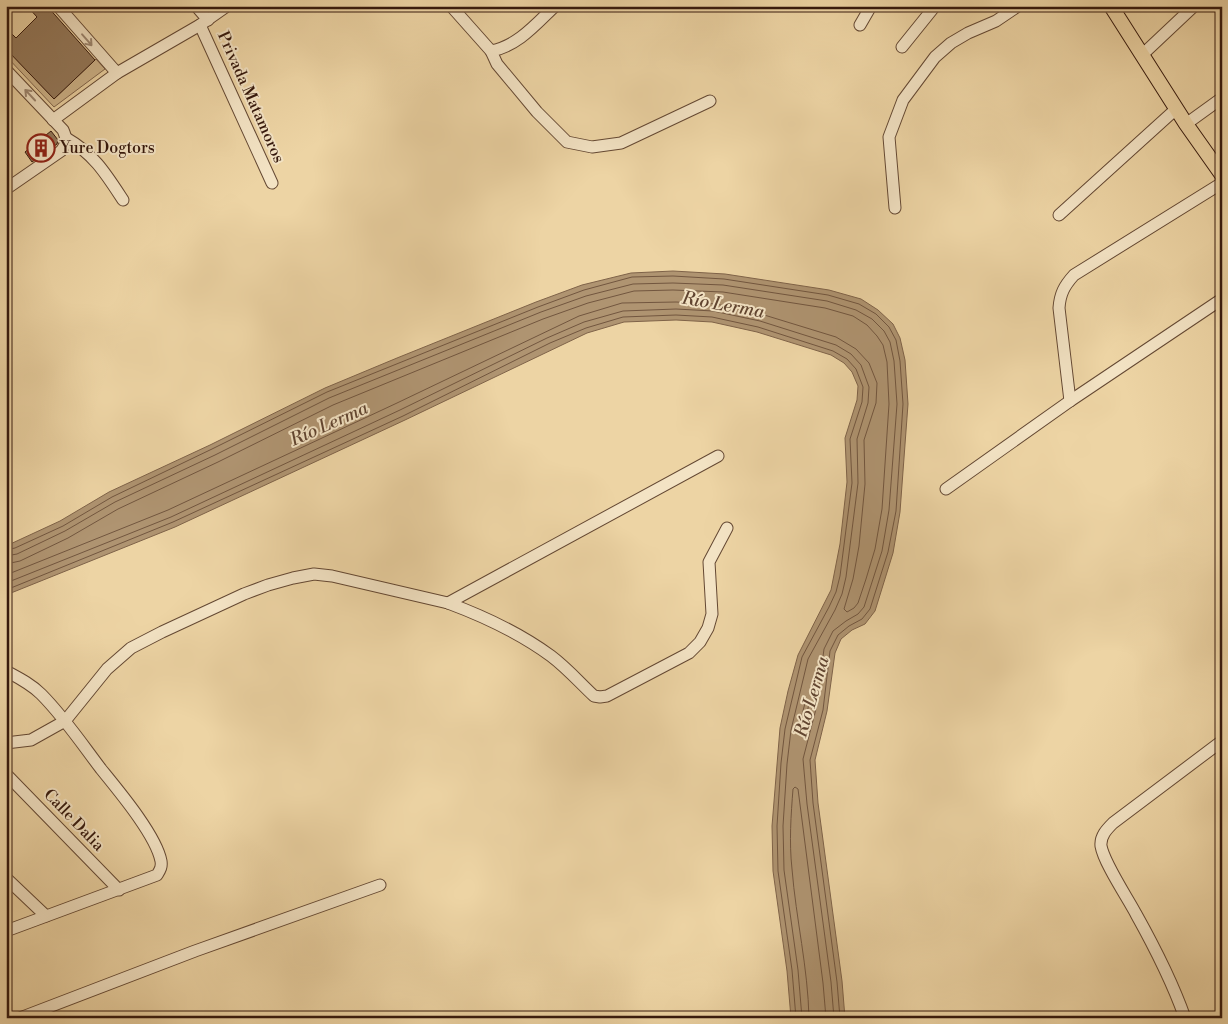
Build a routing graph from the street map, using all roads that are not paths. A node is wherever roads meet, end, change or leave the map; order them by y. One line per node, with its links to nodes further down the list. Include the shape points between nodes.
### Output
1 (58, 6): 17 (street, one-way to 17)
2 (196, 6): 11 (street, Privada Matamoros)
3 (227, 6): 11 (street)
4 (451, 6): 14 (street)
5 (555, 6): 14 (street, via 512,44)
6 (871, 6): 12 (street)
7 (935, 6): 13 (street)
8 (1018, 6): 31 (street, via 951,43 935,57 903,100 889,137)
9 (1111, 6): 15 (main road)
10 (1194, 6): 15 (street)
11 (204, 22): 17 (street); 27 (street, Privada Matamoros)
12 (860, 25)
13 (902, 47)
14 (491, 51): 21 (street, via 504,73 567,142 592,147 621,143)
15 (1142, 55): 22 (main road)
16 (6, 70): 18 (street)
17 (116, 73): 23 (street)
18 (16, 80): 19 (street); 23 (street, one-way to 18)
19 (6, 87)
20 (1222, 98): 24 (street)
21 (710, 101)
22 (1176, 109): 24 (main road); 32 (street)
23 (53, 120): 25 (street)
24 (1186, 124): 26 (main road)
25 (66, 138): 29 (street, via 66,144 56,155); 30 (street, via 90,154)
26 (1222, 176)
27 (272, 183)
28 (1222, 183): 34 (street, via 1074,275 1064,286 1059,308)
29 (6, 189)
30 (123, 200)
31 (895, 208)
32 (1059, 215)
33 (1222, 299): 34 (street)
34 (1070, 402): 36 (street)
35 (718, 456): 38 (street)
36 (946, 489)
37 (726, 528): 38 (street, via 709,562 712,614 700,642 689,653 607,696 594,696 550,656 523,639)
38 (448, 603): 40 (street, via 323,574 268,585 131,648 107,669)
39 (6, 671): 40 (street, via 40,693)
40 (65, 721): 42 (street, via 31,740); 46 (street, via 157,849 161,862 157,875)
41 (1222, 742): 50 (street, via 1113,823 1104,832 1101,844 1113,873 1172,983)
42 (6, 743)
43 (6, 774): 46 (street, Calle Dalia)
44 (6, 878): 47 (street)
45 (380, 885): 49 (street)
46 (119, 890): 47 (street)
47 (46, 916): 48 (street)
48 (6, 931)
49 (20, 1018)
50 (1185, 1018)

